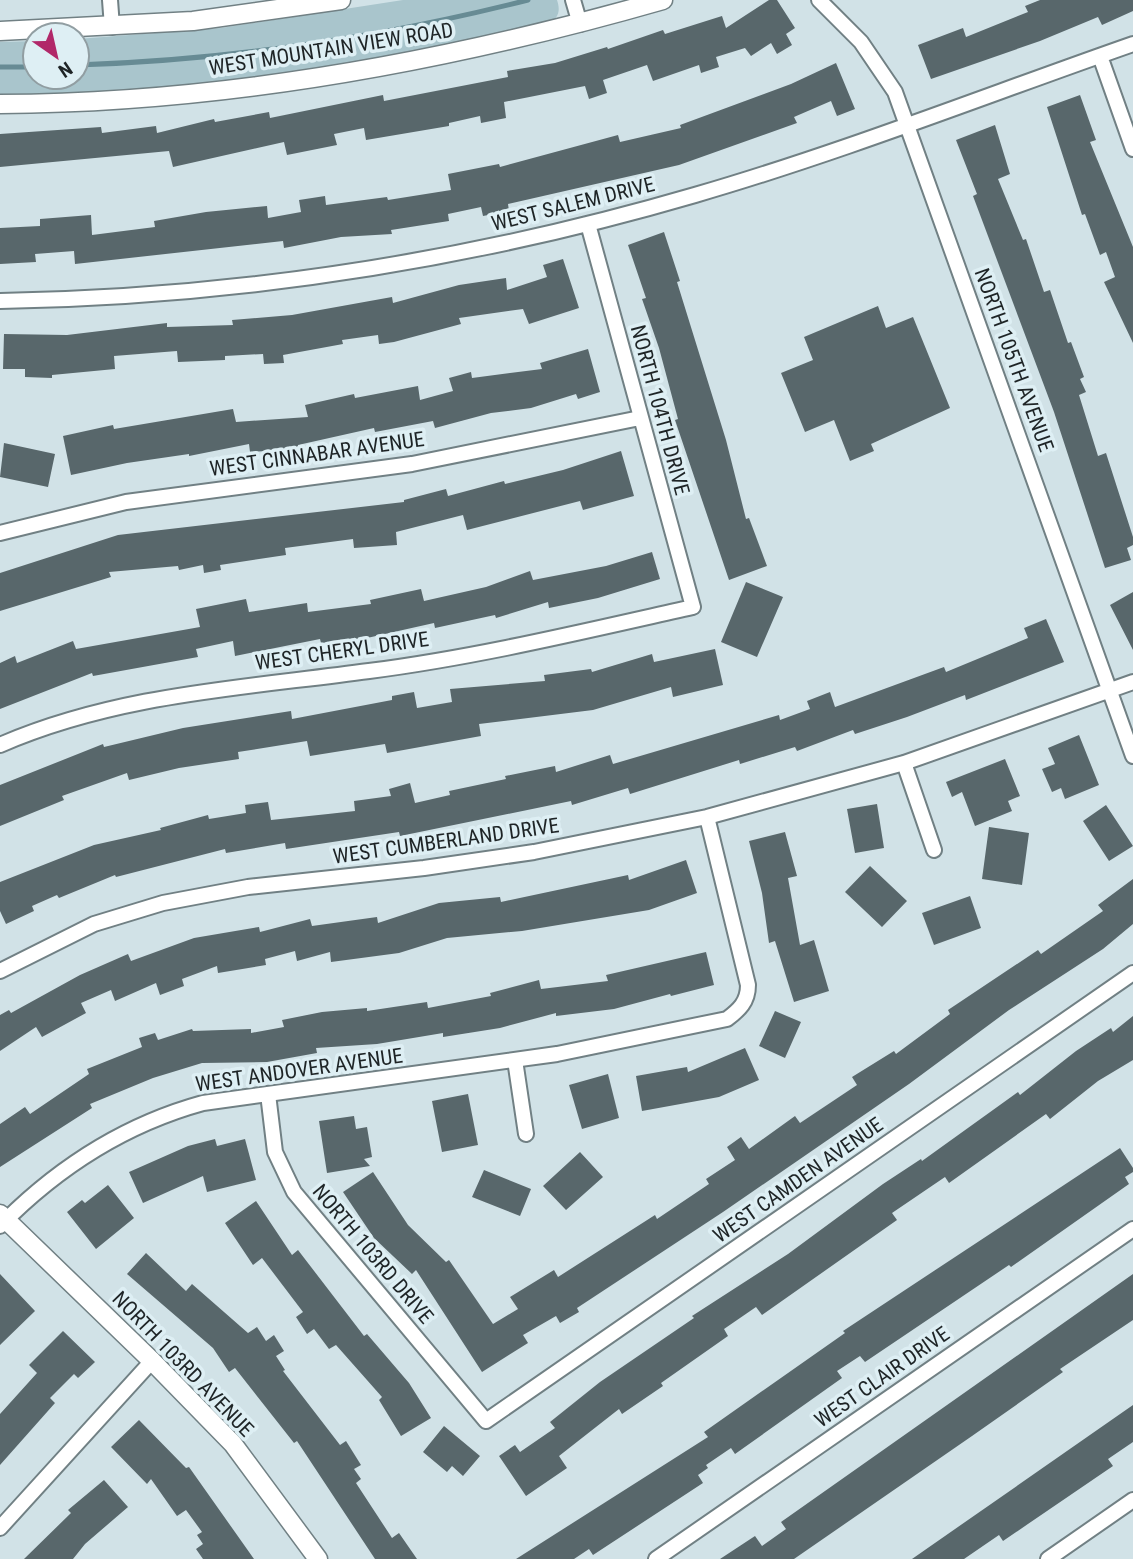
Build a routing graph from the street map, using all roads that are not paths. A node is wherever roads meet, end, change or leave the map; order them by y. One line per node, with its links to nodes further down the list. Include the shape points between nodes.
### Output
1 (110, 0): 7 (street)
2 (341, 0): 7 (street, via 193,21)
3 (573, 0): 6 (street)
4 (663, 0): 6 (street, WEST MOUNTAIN VIEW ROAD)
5 (819, 0): 12 (street, NORTH 105TH AVENUE, via 873,57)
6 (580, 24): 11 (street, WEST MOUNTAIN VIEW ROAD, via 448,55 314,79 148,98)
7 (112, 27): 8 (street)
8 (0, 31)
9 (1133, 44): 10 (street, WEST SALEM DRIVE)
10 (1100, 55): 12 (street, WEST SALEM DRIVE); 13 (street)
11 (0, 104)
12 (908, 124): 14 (street, WEST SALEM DRIVE, via 725,186); 20 (street, NORTH 105TH AVENUE)
13 (1133, 149)
14 (588, 224): 15 (street, WEST SALEM DRIVE, via 398,264 221,289); 16 (street, NORTH 104TH DRIVE)
15 (0, 301)
16 (640, 418): 17 (street, WEST CINNABAR AVENUE, via 412,464 126,502); 18 (street, NORTH 104TH DRIVE)
17 (0, 533)
18 (693, 607): 21 (street, WEST CHERYL DRIVE, via 455,657 129,704)
19 (1133, 682): 20 (street, WEST CUMBERLAND DRIVE)
20 (1109, 691): 22 (street, NORTH 105TH AVENUE); 23 (street, WEST CUMBERLAND DRIVE)
21 (0, 745)
22 (1133, 756)
23 (904, 763): 24 (street, WEST CUMBERLAND DRIVE); 25 (street)
24 (707, 817): 26 (street, WEST CUMBERLAND DRIVE, via 534,852 205,894 94,925); 28 (street, WEST ANDOVER AVENUE, via 748,985 740,1010 707,1025)
25 (934, 850)
26 (0, 970)
27 (1133, 973): 34 (street, WEST CAMDEN AVENUE)
28 (515, 1060): 29 (street, WEST ANDOVER AVENUE); 30 (street)
29 (268, 1094): 31 (street, WEST ANDOVER AVENUE, via 203,1103 120,1134 55,1174); 34 (street, NORTH 103RD DRIVE, via 275,1152 294,1192)
30 (526, 1134)
31 (2, 1220): 33 (street, NORTH 103RD AVENUE)
32 (1133, 1229): 38 (street, WEST CLAIR DRIVE)
33 (152, 1361): 36 (street); 37 (street, NORTH 103RD AVENUE, via 233,1444)
34 (486, 1421)
35 (1133, 1500): 39 (street)
36 (0, 1528)
37 (312, 1557)
38 (656, 1559)
39 (1048, 1559)

